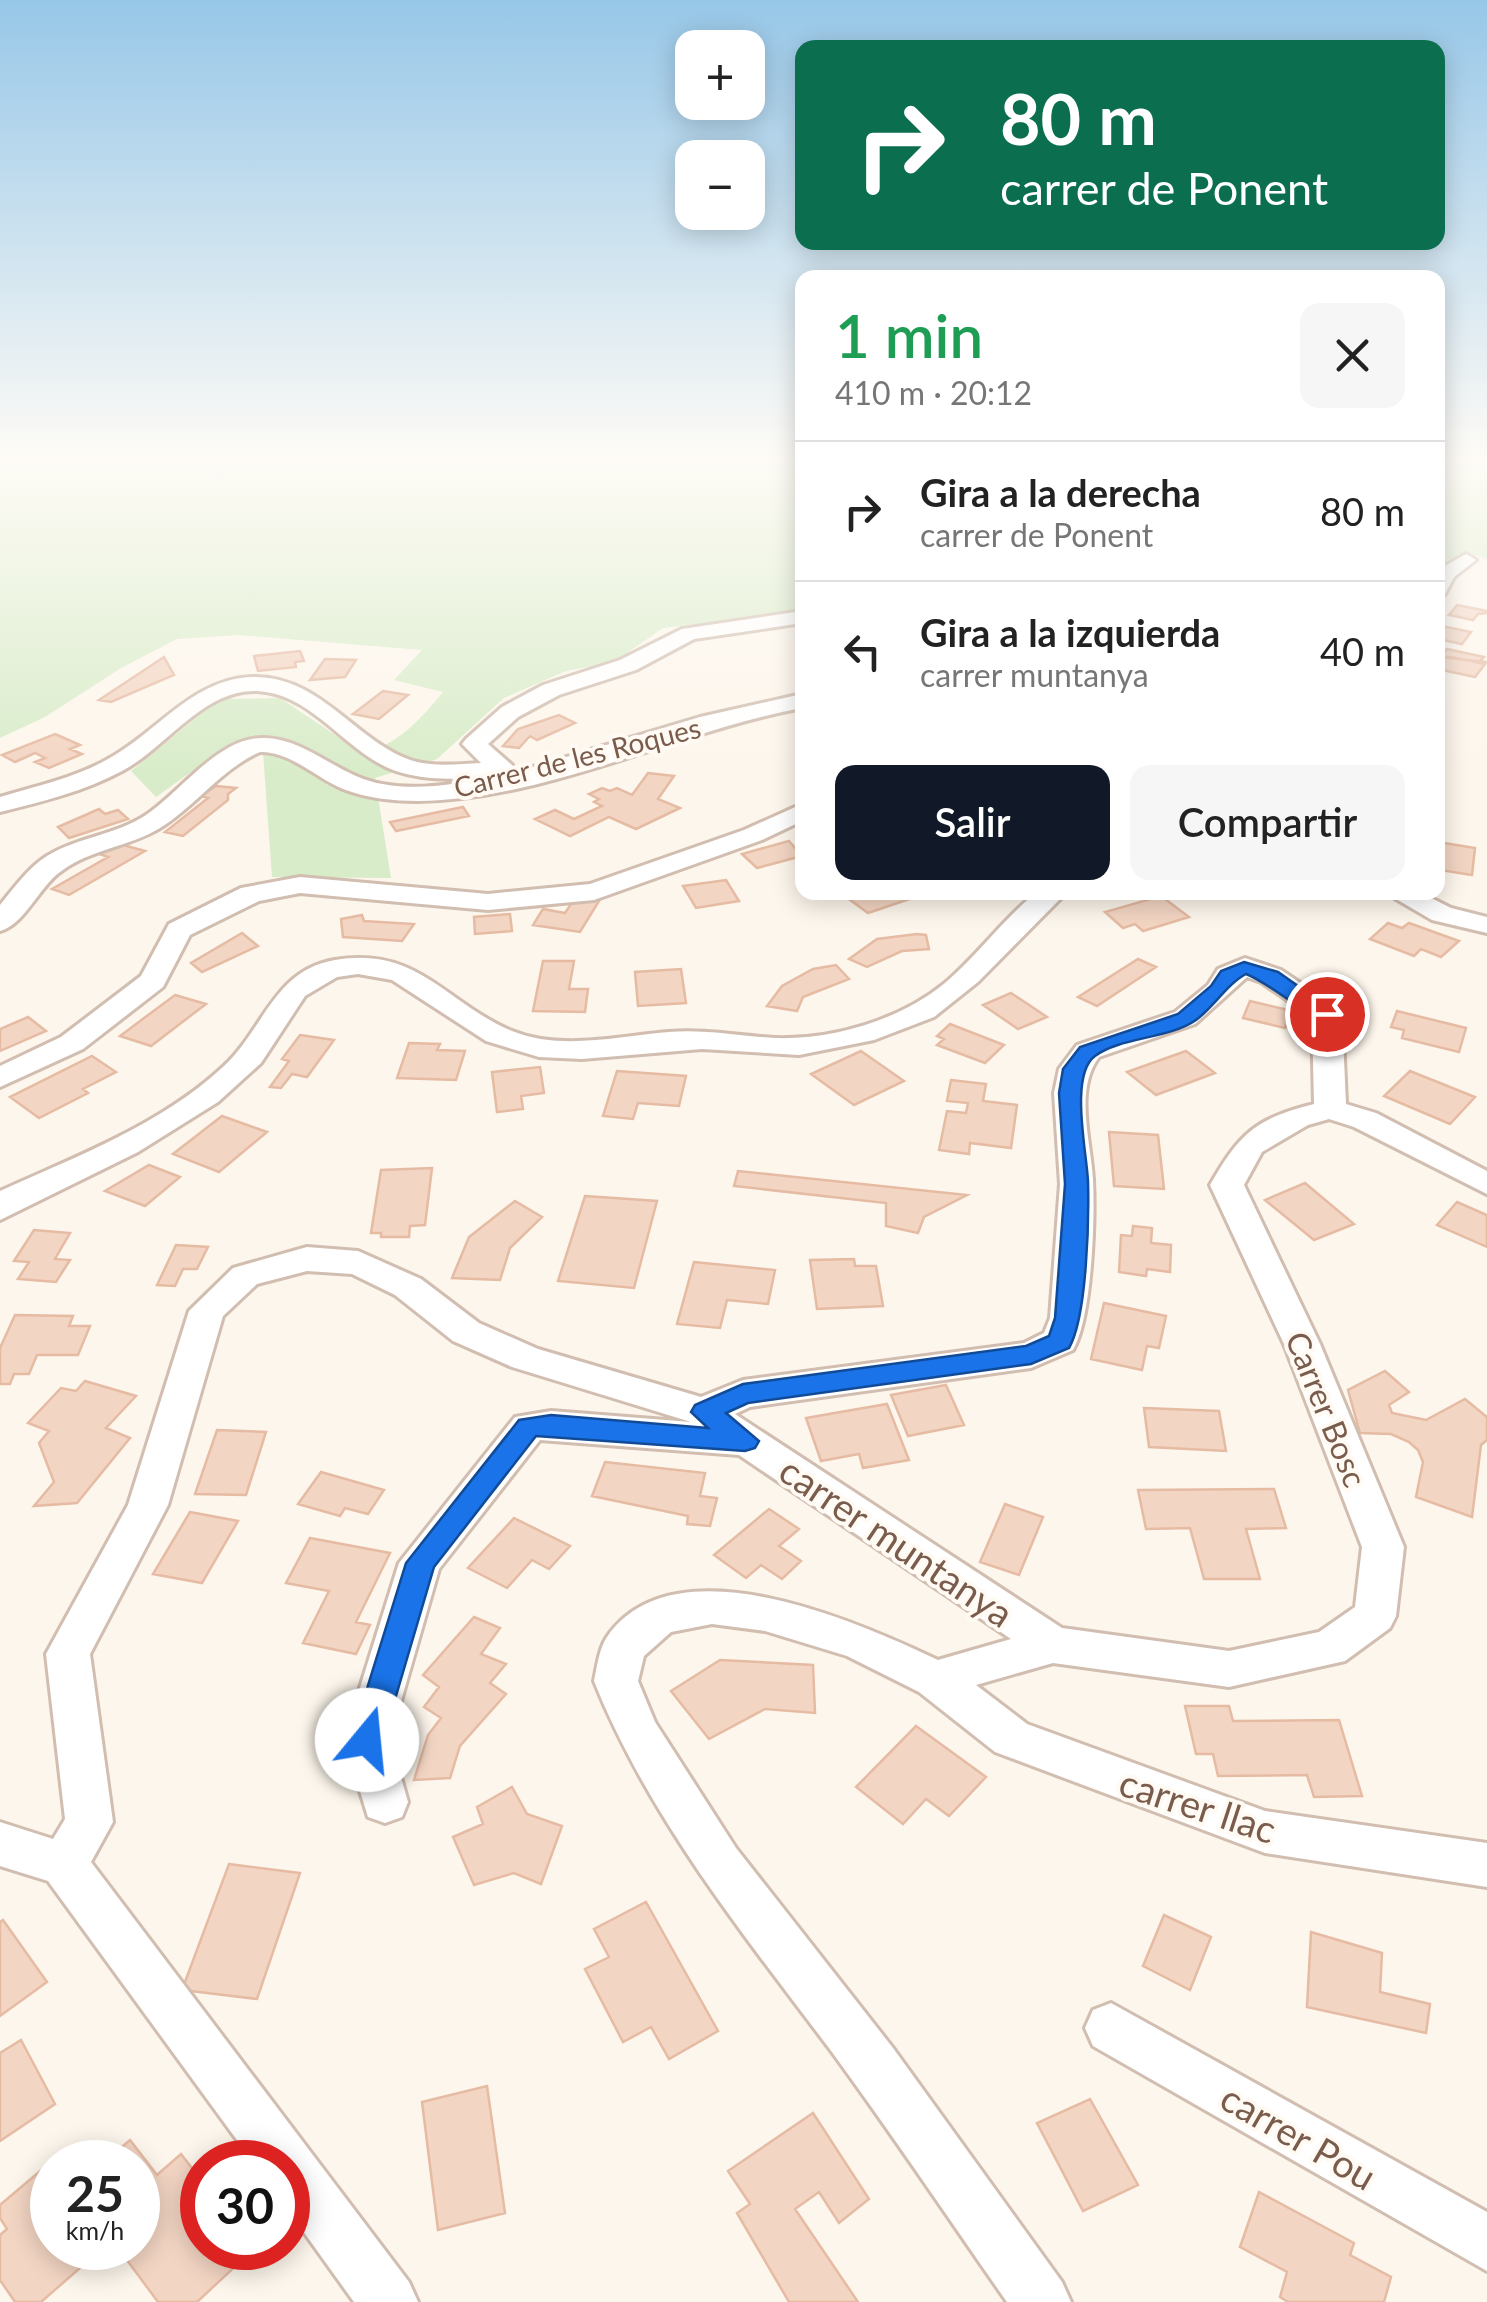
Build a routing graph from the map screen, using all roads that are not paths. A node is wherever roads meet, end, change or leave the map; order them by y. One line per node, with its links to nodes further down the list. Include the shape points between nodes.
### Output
1 (795, 618): 3 (street, via 689,633 628,665 551,690 510,712 474,744)
2 (795, 702): 4 (street, Carrer de les Roques)
3 (503, 770): 4 (street); 5 (street, via 402,765 296,692 254,684 213,692 119,764)
4 (544, 770): 11 (street, Carrer de les Roques, via 464,790 389,792 341,780 287,750 258,746 152,822 46,870)
5 (0, 804)
6 (795, 815): 13 (street, via 594,892 488,902 300,885 251,894 179,930 153,981 98,1024)
7 (1043, 900): 16 (street, via 940,1001 824,1044 783,1048 689,1040 583,1051 518,1043 476,1026 402,972 359,964 312,974 280,1004 238,1070 200,1101 153,1133)
8 (1413, 900): 12 (street)
9 (1433, 900): 10 (street)
10 (1487, 909)
11 (0, 922)
12 (1487, 925)
13 (0, 1078)
14 (1330, 1109): 15 (street, via 1365,1120); 17 (street, via 1327,1014 1271,976 1244,968 1228,975 1185,1018 1088,1051 1074,1069 1076,1184 1068,1318 1060,1342 1031,1354 743,1394); 19 (street, Carrer Bosc, via 1297,1118 1249,1146 1227,1185 1302,1344 1383,1547 1375,1616 1330,1648 1229,1668)
15 (1487, 1184)
16 (0, 1209)
17 (704, 1412): 18 (street, carrer muntanya); 23 (street, carrer muntanya, via 510,1351 466,1332 408,1288 358,1263 308,1259 245,1276 207,1311 148,1505 68,1654 89,1822)
18 (745, 1441): 19 (street, carrer muntanya); 21 (street, via 528,1427 420,1563 367,1740)
19 (1053, 1645): 20 (street, carrer muntanya)
20 (935, 1679): 24 (street, carrer llac, via 1011,1738 1264,1832); 30 (street, via 859,1642 765,1614 712,1607 659,1617 624,1648 616,1681 637,1732 719,1863)
21 (385, 1802)
22 (0, 1844): 23 (street)
23 (64, 1864): 26 (street)
24 (1487, 1865)
25 (1111, 2028): 28 (street, carrer Pou)
26 (268, 2140)
27 (310, 2196): 29 (street)
28 (1487, 2243)
29 (389, 2302)
30 (1042, 2302)

